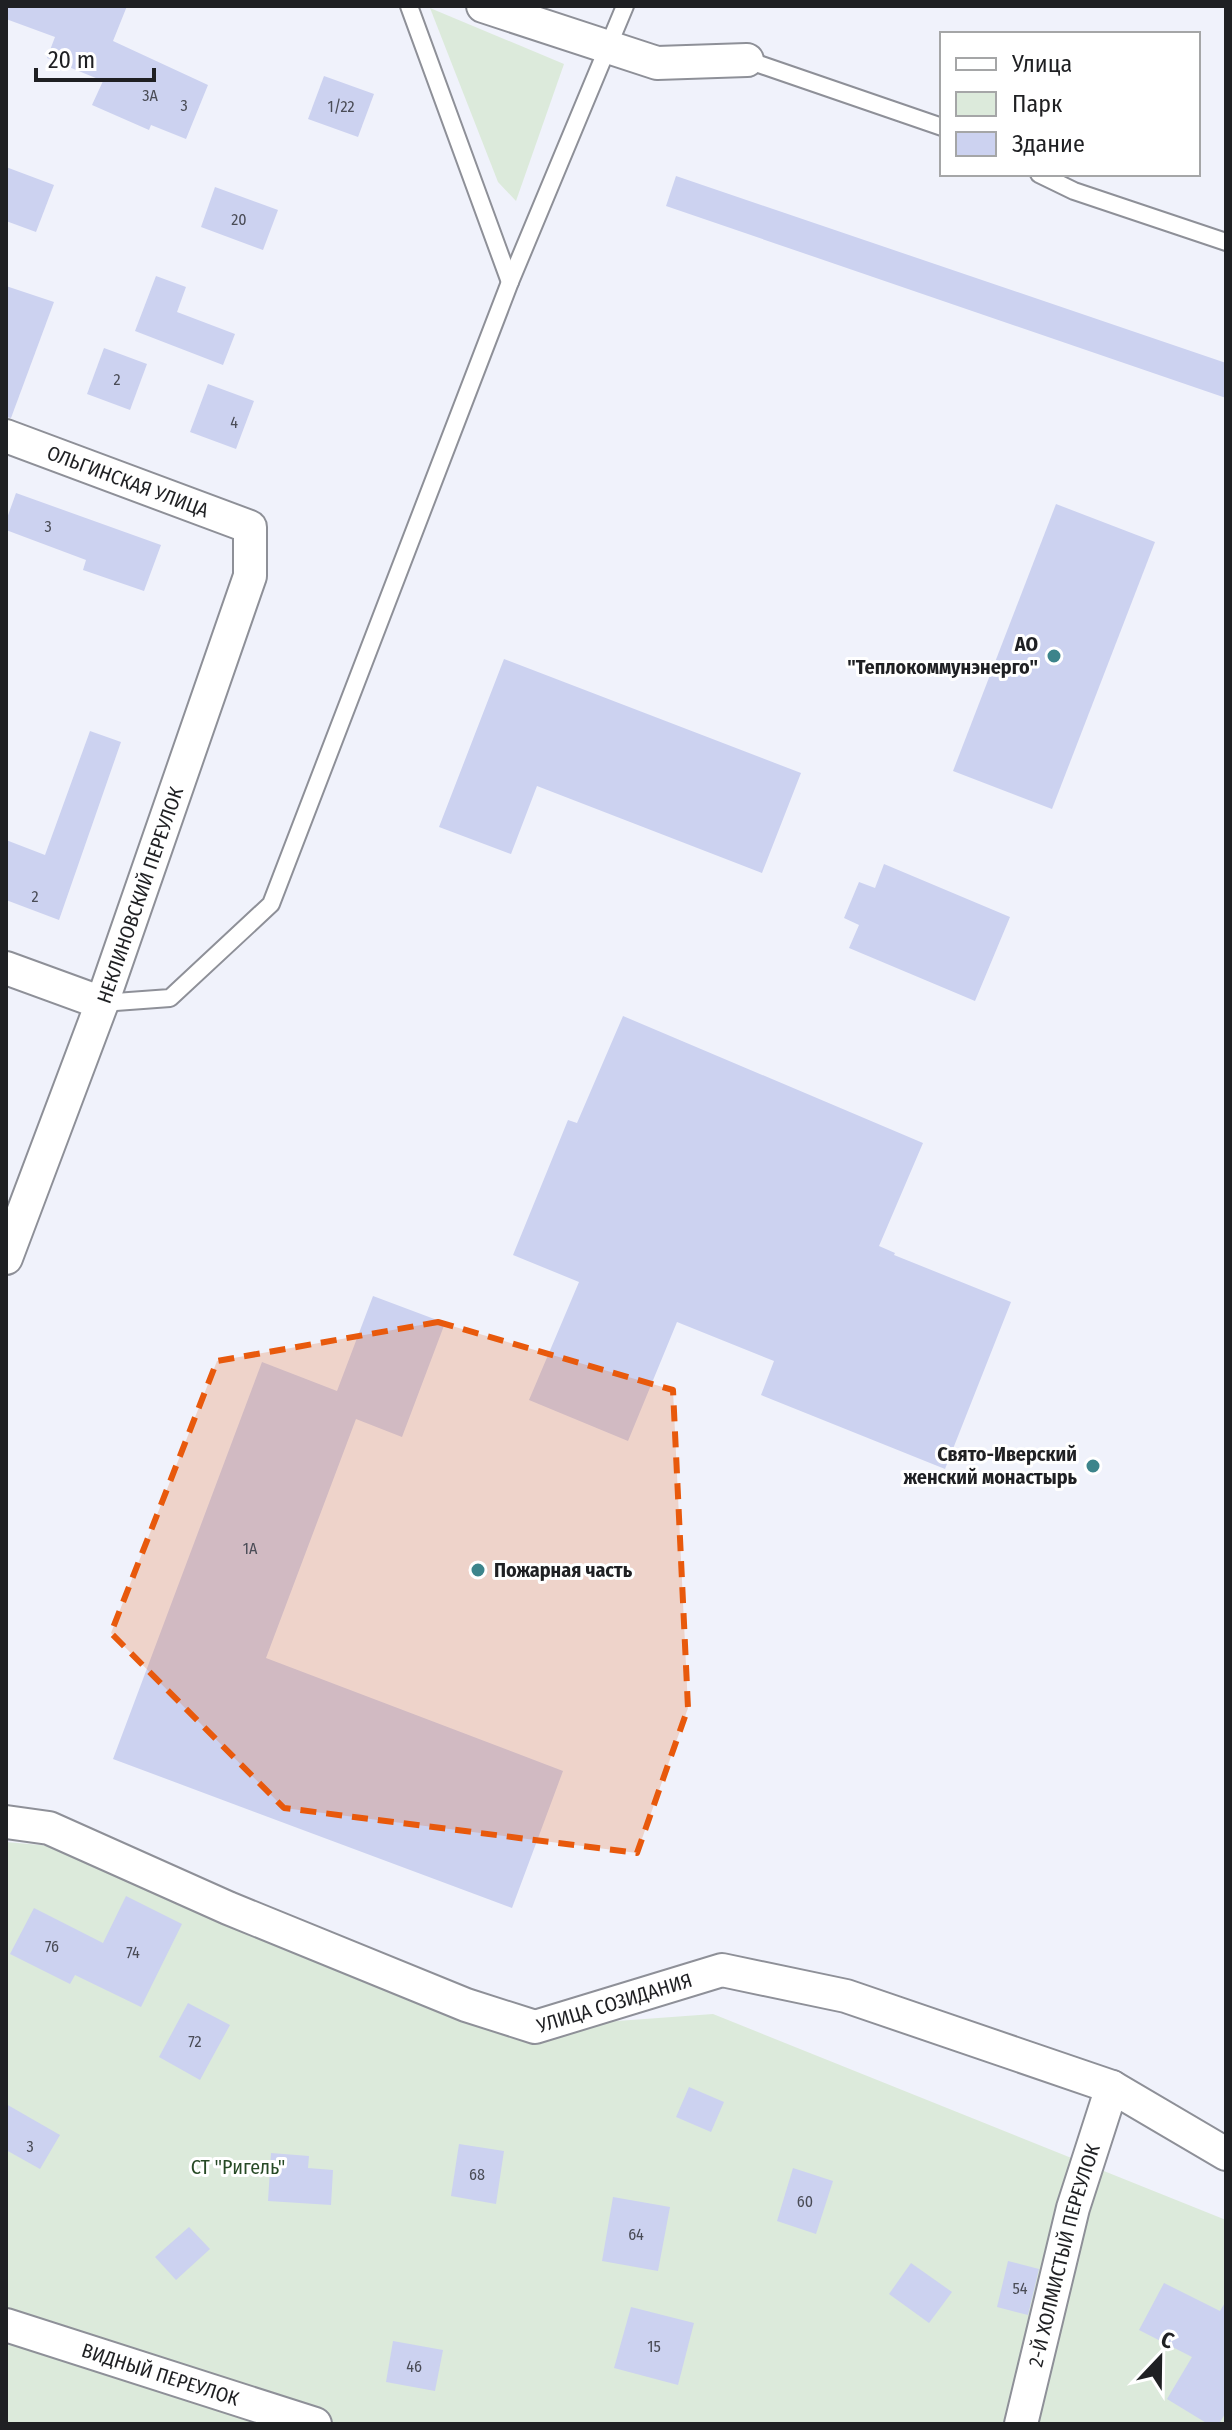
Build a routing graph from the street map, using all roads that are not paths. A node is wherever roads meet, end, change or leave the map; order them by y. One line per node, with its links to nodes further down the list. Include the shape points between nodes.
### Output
1 (409, 6): 9 (lane)
2 (625, 6): 4 (lane)
3 (495, 8): 4 (street)
4 (608, 48): 5 (street, via 657,63); 9 (lane)
5 (747, 60): 6 (lane)
6 (940, 126)
7 (1043, 176): 8 (lane)
8 (1226, 242)
9 (510, 282): 13 (lane, via 271,904 170,998)
10 (6, 436): 11 (street, ОЛЬГИНСКАЯ УЛИЦА)
11 (250, 527): 13 (street, НЕКЛИНОВСКИЙ ПЕРЕУЛОК, via 250,576)
12 (6, 968): 13 (street)
13 (102, 1003): 14 (street, НЕКЛИНОВСКИЙ ПЕРЕУЛОК)
14 (6, 1258)
15 (6, 1822): 16 (street, УЛИЦА СОЗИДАНИЯ, via 49,1828 228,1908 466,2005 535,2027 722,1970 846,1996)
16 (1112, 2087): 17 (street, УЛИЦА СОЗИДАНИЯ); 20 (street, 2-Й ХОЛМИСТЫЙ ПЕРЕУЛОК, via 1073,2208)
17 (1226, 2154)
18 (6, 2325): 19 (street, ВИДНЫЙ ПЕРЕУЛОК)
19 (315, 2424)
20 (1021, 2424)

